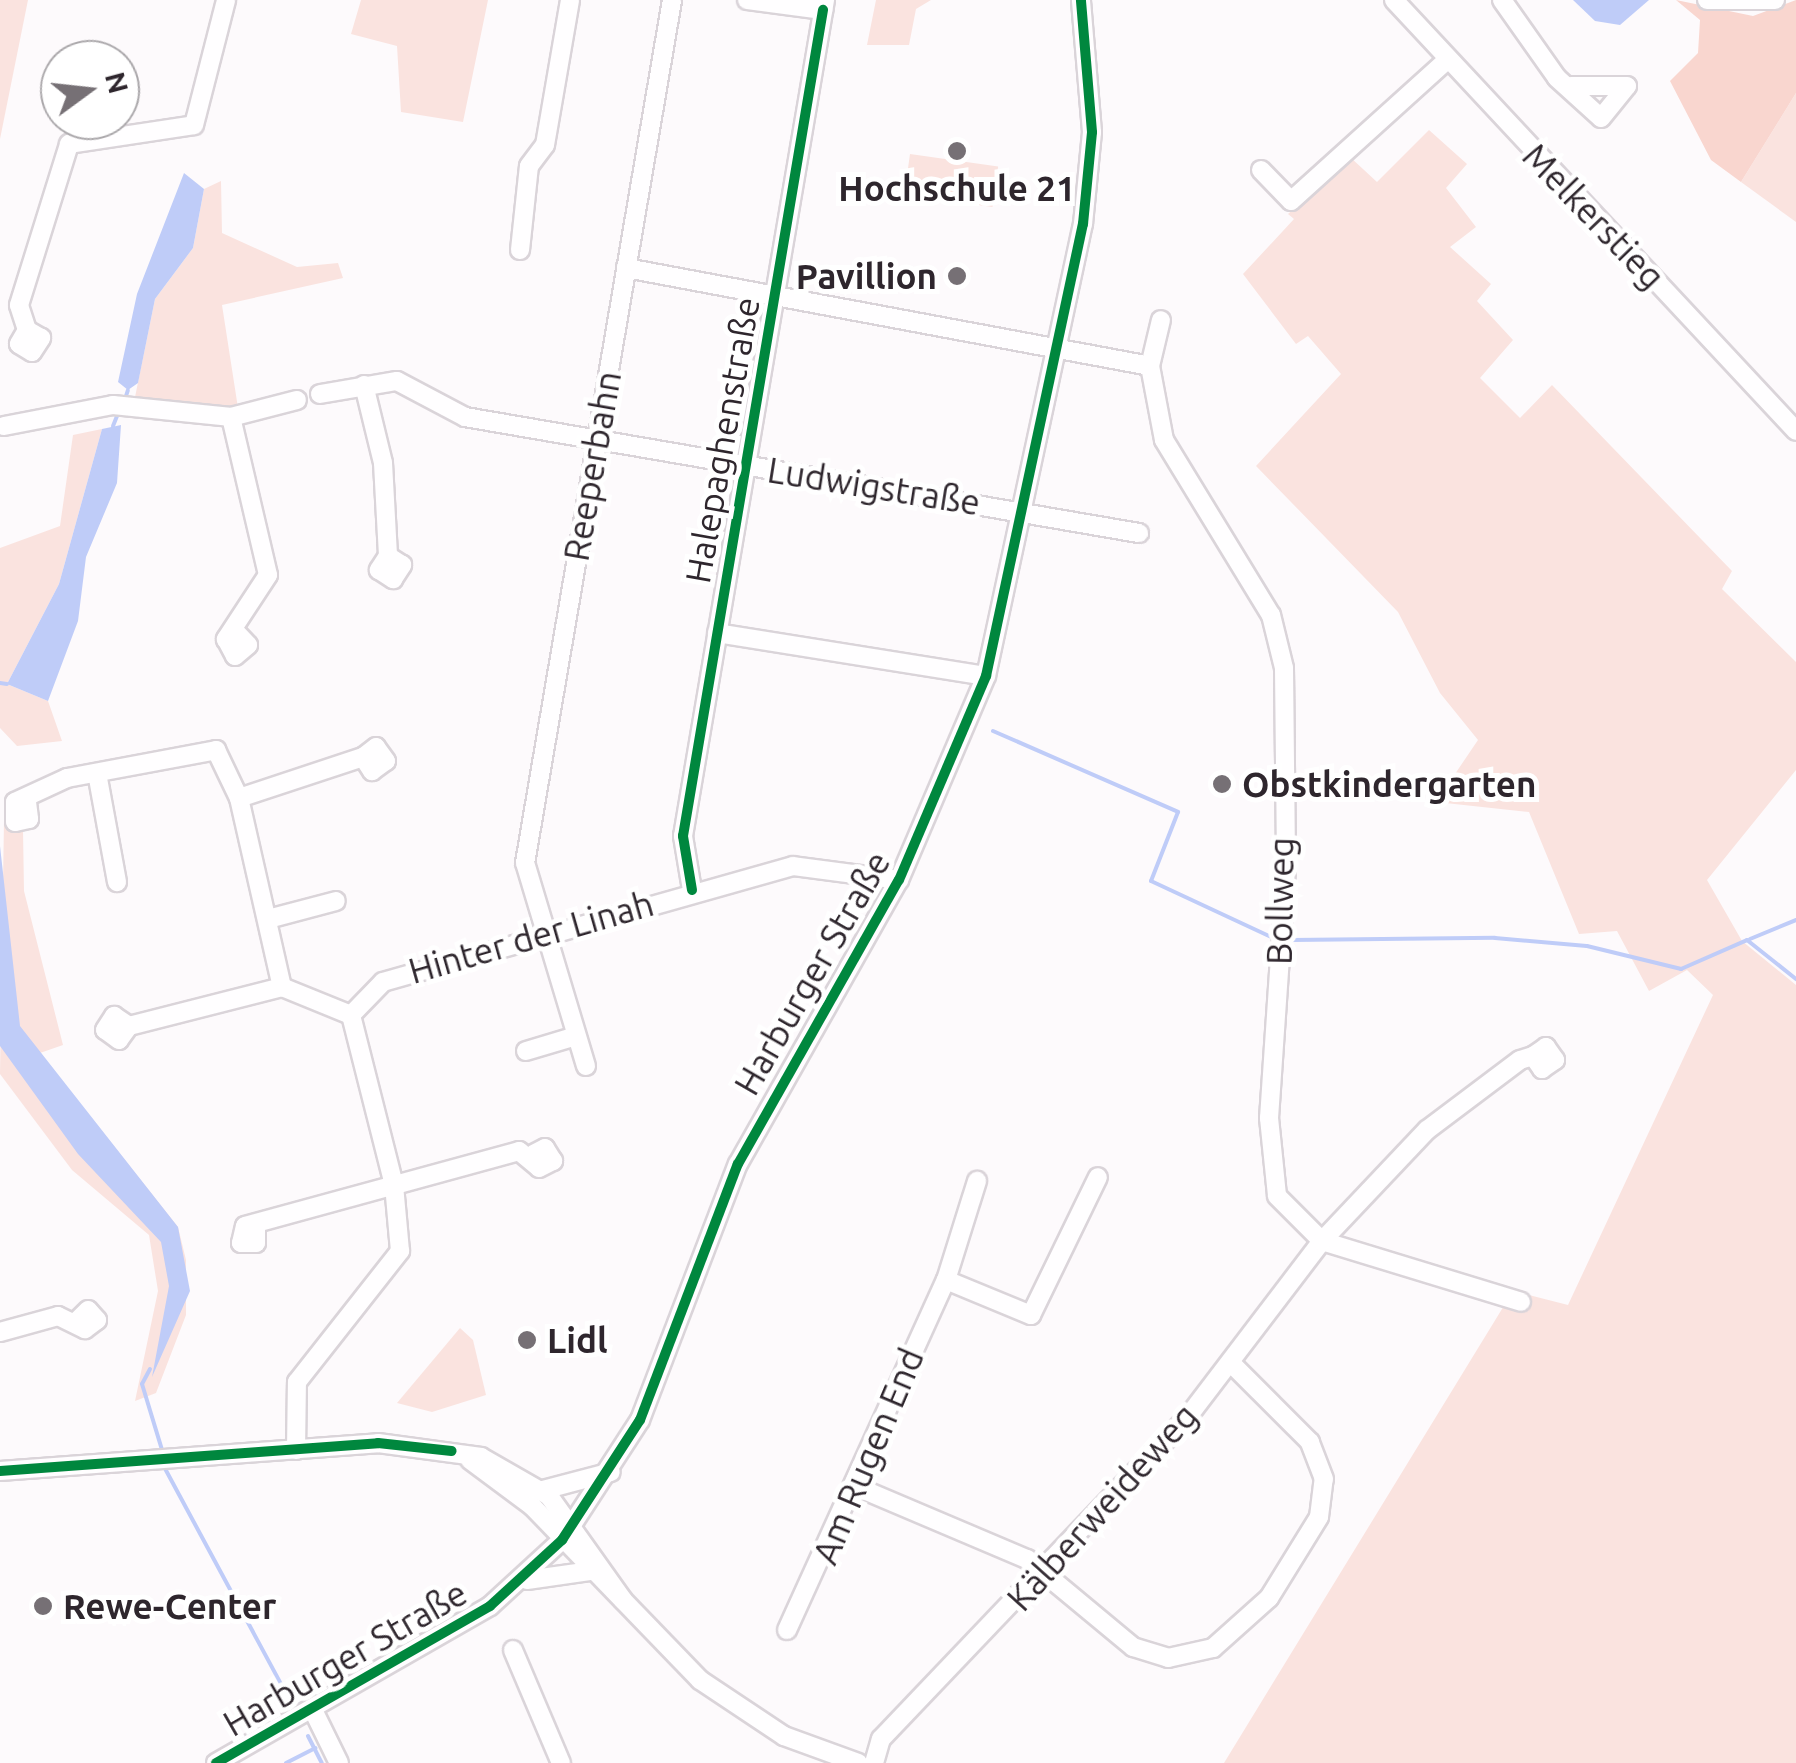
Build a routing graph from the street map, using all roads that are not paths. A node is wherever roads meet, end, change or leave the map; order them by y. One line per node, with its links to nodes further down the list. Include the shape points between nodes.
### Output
1 (226, 0): 18 (street, via 194,125 69,144 19,305)
2 (570, 0): 14 (street, via 545,145 529,166)
3 (672, 0): 15 (street, Reeperbahn)
4 (747, 0): 10 (street)
5 (1081, 0): 19 (street, Harburger Straße, via 1092,132)
6 (1394, 0): 11 (street, Melkerstieg)
7 (1502, 0): 12 (street, via 1502,12)
8 (1707, 0): 9 (street)
9 (1775, 0)
10 (824, 5): 16 (street, Halepaghenstraße)
11 (1446, 61): 13 (street, via 1291,201); 26 (street, Melkerstieg)
12 (1570, 86)
13 (1261, 170)
14 (520, 250)
15 (626, 268): 16 (street); 27 (street, Reeperbahn)
16 (775, 296): 19 (street); 28 (street, Halepaghenstraße)
17 (1161, 320): 20 (street, Bollweg)
18 (27, 330)
19 (1060, 349): 20 (street); 29 (street, Harburger Straße)
20 (1150, 366): 57 (street, Bollweg, via 1164,440 1271,614 1284,668 1286,870 1270,1157 1292,1220)
21 (364, 384): 22 (street, Ludwigstraße); 27 (street, Ludwigstraße, via 397,381 464,416); 31 (street, via 382,462)
22 (320, 394)
23 (297, 400): 24 (street)
24 (231, 417): 25 (street, via 113,405); 32 (street, via 268,575)
25 (1, 425)
26 (1796, 431)
27 (595, 442): 28 (street, Ludwigstraße); 44 (street, Reeperbahn, via 525,863)
28 (746, 465): 29 (street, Ludwigstraße); 33 (street, Halepaghenstraße)
29 (1028, 511): 30 (street, Ludwigstraße); 34 (street, Harburger Straße)
30 (1139, 533)
31 (388, 556)
32 (237, 633)
33 (717, 633): 34 (street); 41 (street, Halepaghenstraße, via 683,836)
34 (986, 676): 39 (street, Harburger Straße)
35 (363, 756): 37 (street)
36 (97, 773): 37 (street, via 216,750); 38 (street); 40 (street)
37 (239, 798): 43 (street)
38 (27, 802)
39 (899, 880): 41 (street, Hinter der Linah, via 793,866); 66 (street, Harburger Straße, via 738,1164 662,1370)
40 (118, 882)
41 (692, 890): 44 (street, Hinter der Linah)
42 (336, 902): 43 (street)
43 (268, 919): 45 (street)
44 (544, 930): 46 (street, Hinter der Linah, via 382,982); 48 (street, Reeperbahn)
45 (282, 987): 46 (street); 47 (street)
46 (351, 1015): 55 (street)
47 (129, 1026)
48 (576, 1036): 49 (street); 51 (street, Reeperbahn)
49 (526, 1051)
50 (1533, 1056): 57 (street, Kälberweideweg, via 1427,1130)
51 (586, 1066)
52 (533, 1154): 55 (street)
53 (1098, 1177): 58 (street, via 1031,1315)
54 (978, 1181): 58 (street, Am Rugen End)
55 (394, 1185): 56 (street); 63 (street, via 400,1252 298,1382)
56 (256, 1228)
57 (1322, 1241): 59 (street, Bollweg); 62 (street, Kälberweideweg)
58 (946, 1280): 67 (street, Am Rugen End)
59 (1520, 1302)
60 (78, 1320): 61 (street)
61 (0, 1332)
62 (1230, 1362): 71 (street, Kälberweideweg); 71 (street, via 1310,1442 1324,1479 1319,1517 1269,1598 1214,1648 1168,1658 1133,1647)
63 (296, 1450): 64 (street); 65 (street)
64 (452, 1451): 68 (street, via 498,1462); 69 (street, via 509,1484)
65 (0, 1471)
66 (611, 1472): 68 (street); 69 (street, Harburger Straße)
67 (858, 1488): 71 (street); 74 (street, Am Rugen End)
68 (542, 1490): 69 (street)
69 (568, 1532): 70 (street); 72 (street, Harburger Straße); 73 (street)
70 (591, 1571): 72 (street); 73 (street)
71 (1046, 1573): 81 (street, Kälberweideweg, via 881,1739)
72 (517, 1584): 76 (street, Harburger Straße, via 418,1654)
73 (623, 1600): 80 (street, via 748,1714)
74 (787, 1630)
75 (512, 1650): 79 (street)
76 (313, 1710): 77 (street, Harburger Straße); 78 (street)
77 (216, 1763)
78 (339, 1763)
79 (561, 1763)
80 (858, 1763)
81 (874, 1763)

